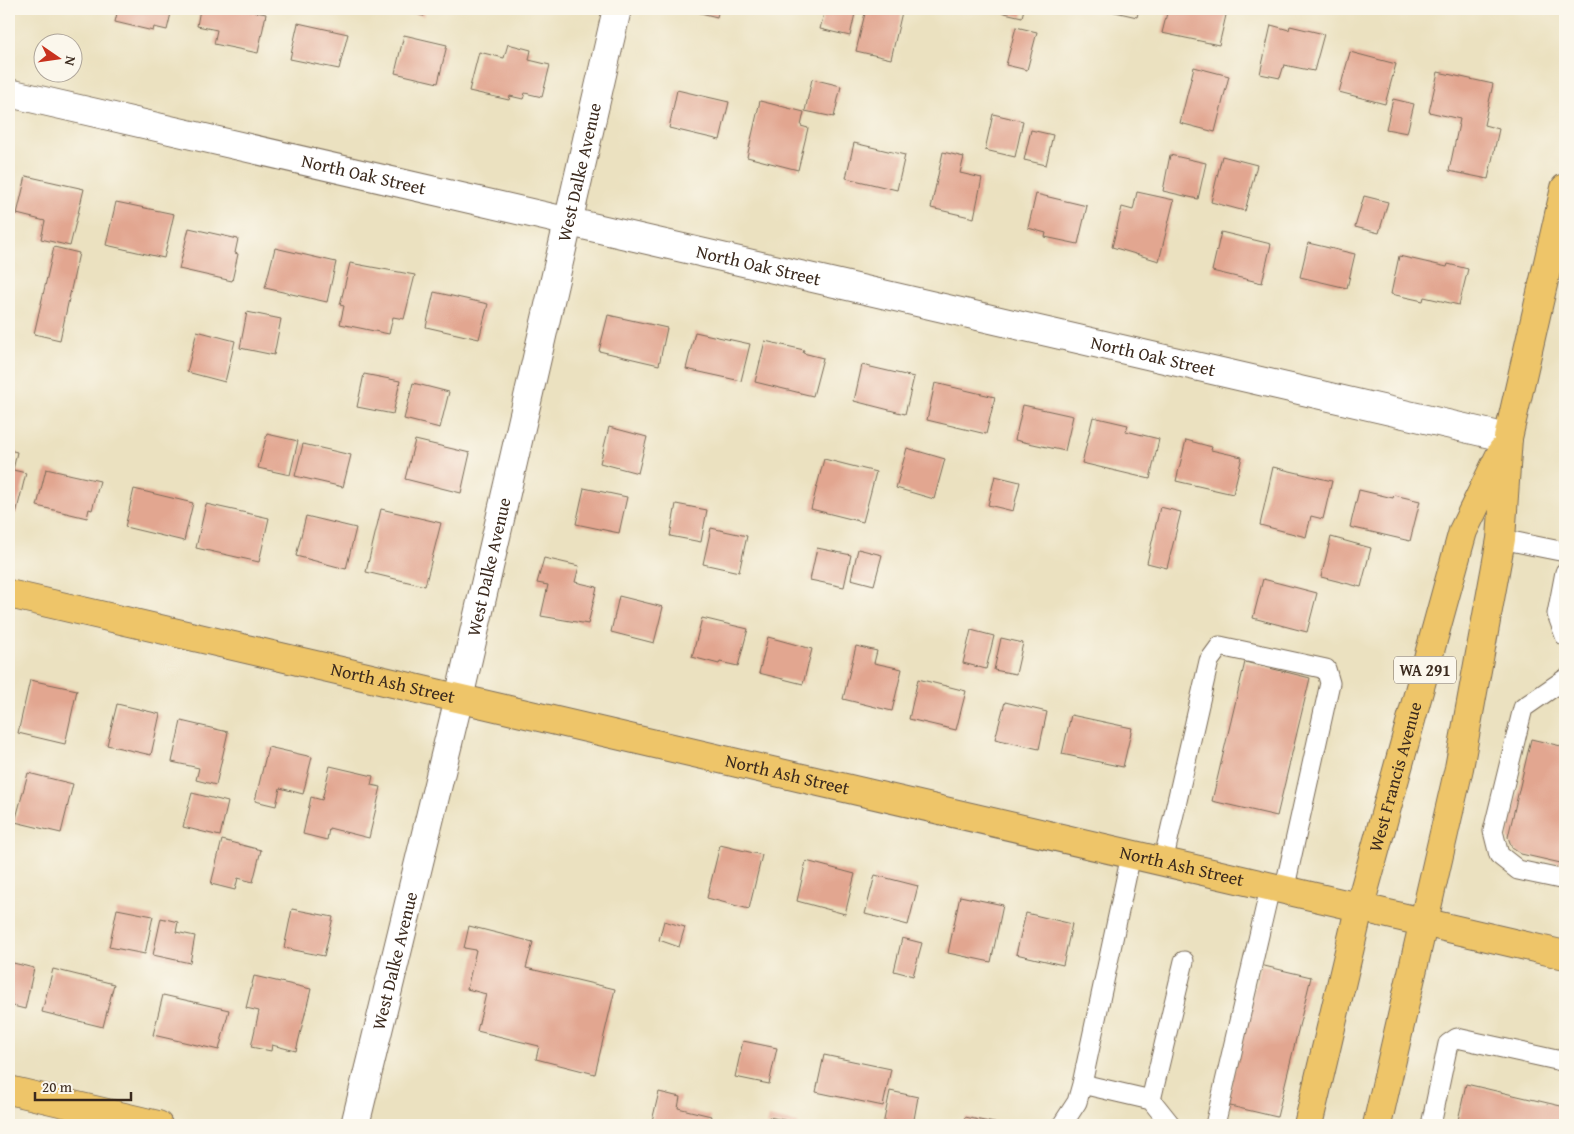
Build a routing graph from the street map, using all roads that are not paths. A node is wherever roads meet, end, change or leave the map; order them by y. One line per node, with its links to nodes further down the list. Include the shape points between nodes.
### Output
1 (617, 9): 4 (street, West Dalke Avenue)
2 (9, 93): 4 (street, North Oak Street)
3 (1565, 188): 5 (main road, West Francis Avenue / WA 291)
4 (568, 222): 5 (street, North Oak Street); 12 (street, West Dalke Avenue)
5 (1508, 438): 6 (main road, West Francis Avenue / WA 291); 17 (main road, West Francis Avenue / WA 291, via 1463,531)
6 (1501, 538): 7 (lane); 18 (main road, West Francis Avenue / WA 291, via 1459,768)
7 (1565, 552)
8 (1565, 572): 10 (lane, via 1557,614)
9 (9, 594): 12 (main road, North Ash Street)
10 (1565, 636)
11 (1565, 680): 15 (lane, via 1523,708 1493,831 1499,855 1518,870)
12 (458, 698): 13 (main road, North Ash Street); 26 (street, West Dalke Avenue)
13 (1131, 856): 14 (main road, North Ash Street); 22 (lane)
14 (1163, 862): 16 (main road, North Ash Street); 16 (lane, via 1209,661 1220,646 1326,669 1330,683)
15 (1565, 880)
16 (1277, 889): 17 (main road, North Ash Street); 29 (lane)
17 (1360, 909): 18 (main road, North Ash Street); 30 (main road, West Francis Avenue / WA 291)
18 (1424, 924): 19 (main road, North Ash Street); 31 (main road, West Francis Avenue / WA 291)
19 (1565, 955)
20 (1184, 961): 24 (lane)
21 (1565, 1057): 32 (lane, via 1561,1061 1457,1038 1448,1044)
22 (1082, 1084): 24 (lane); 27 (lane, via 1077,1102)
23 (9, 1090): 25 (main road)
24 (1151, 1100): 28 (lane)
25 (158, 1125)
26 (354, 1125)
27 (1062, 1125)
28 (1171, 1125)
29 (1215, 1125)
30 (1308, 1125)
31 (1377, 1125)
32 (1431, 1125)

